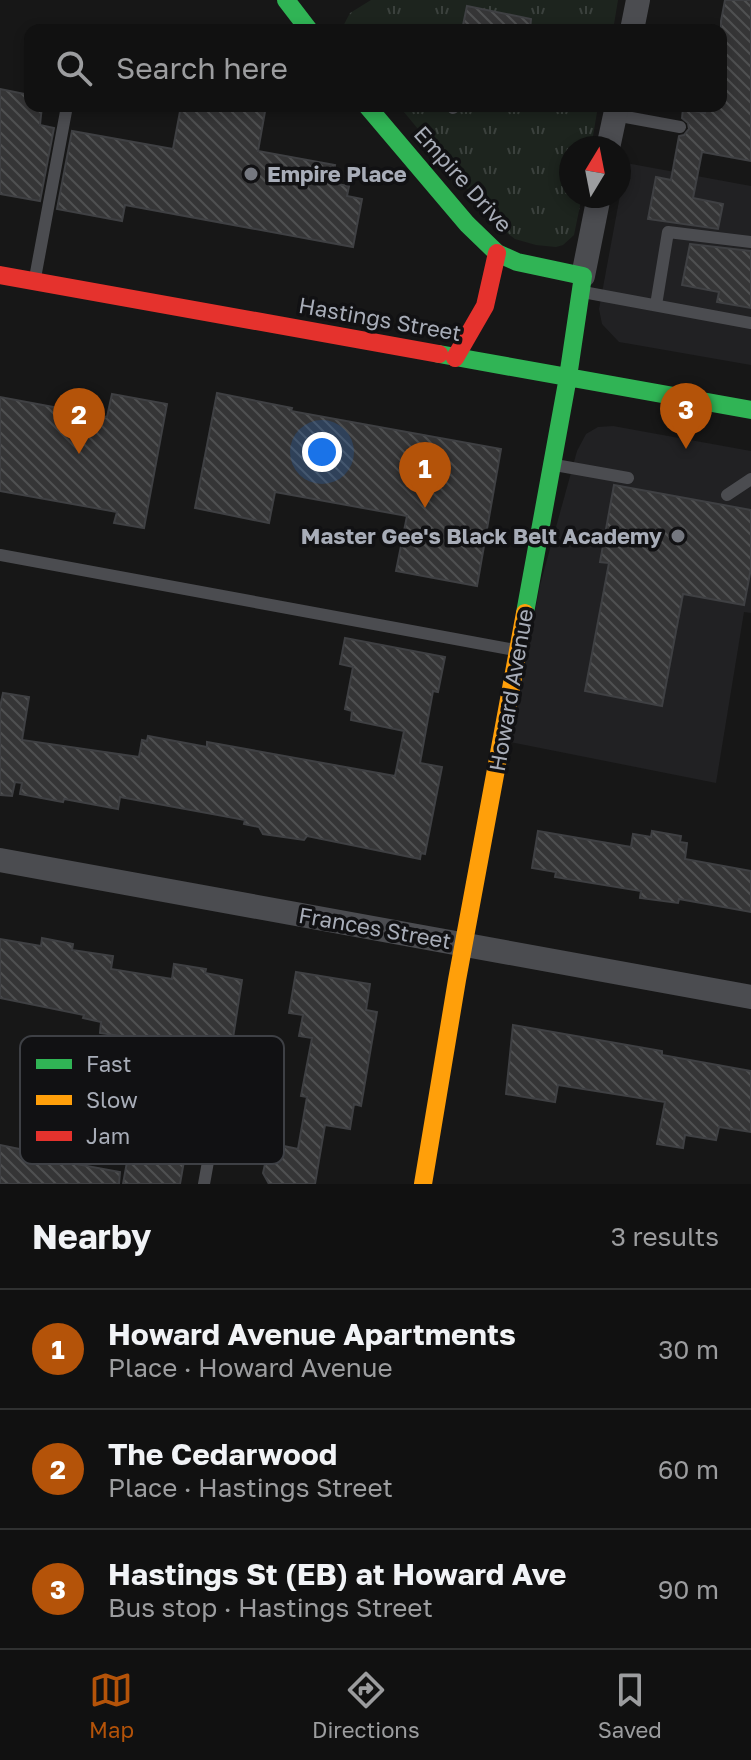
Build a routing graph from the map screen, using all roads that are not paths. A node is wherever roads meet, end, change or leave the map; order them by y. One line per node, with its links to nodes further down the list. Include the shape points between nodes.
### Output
1 (286, 0): 3 (street)
2 (638, 0): 4 (street)
3 (304, 24)
4 (633, 24)
5 (66, 112): 15 (lane)
6 (376, 112): 13 (street, Empire Drive)
7 (616, 112): 10 (street)
8 (624, 112): 9 (lane)
9 (680, 127)
10 (611, 136)
11 (597, 208): 16 (street, Howard Avenue)
12 (751, 242): 17 (lane, via 668,232)
13 (497, 253): 16 (street, Empire Drive); 19 (street, via 485,306)
14 (0, 275): 15 (street, Hastings Street)
15 (34, 281): 19 (street, Hastings Street)
16 (582, 284): 17 (lane); 20 (street, Howard Avenue)
17 (656, 305): 18 (lane)
18 (751, 323)
19 (455, 358): 20 (street, Hastings Street)
20 (568, 377): 21 (street, Hastings Street); 22 (street, Howard Avenue)
21 (751, 410)
22 (552, 464): 23 (lane); 27 (street, Howard Avenue)
23 (628, 478)
24 (751, 479): 25 (lane)
25 (727, 495)
26 (0, 555): 27 (lane)
27 (518, 650): 29 (street, Howard Avenue)
28 (0, 860): 29 (street, Frances Street)
29 (465, 944): 30 (street, Frances Street); 33 (street, Howard Avenue)
30 (751, 997)
31 (208, 1164): 32 (lane)
32 (204, 1184)
33 (423, 1184)

